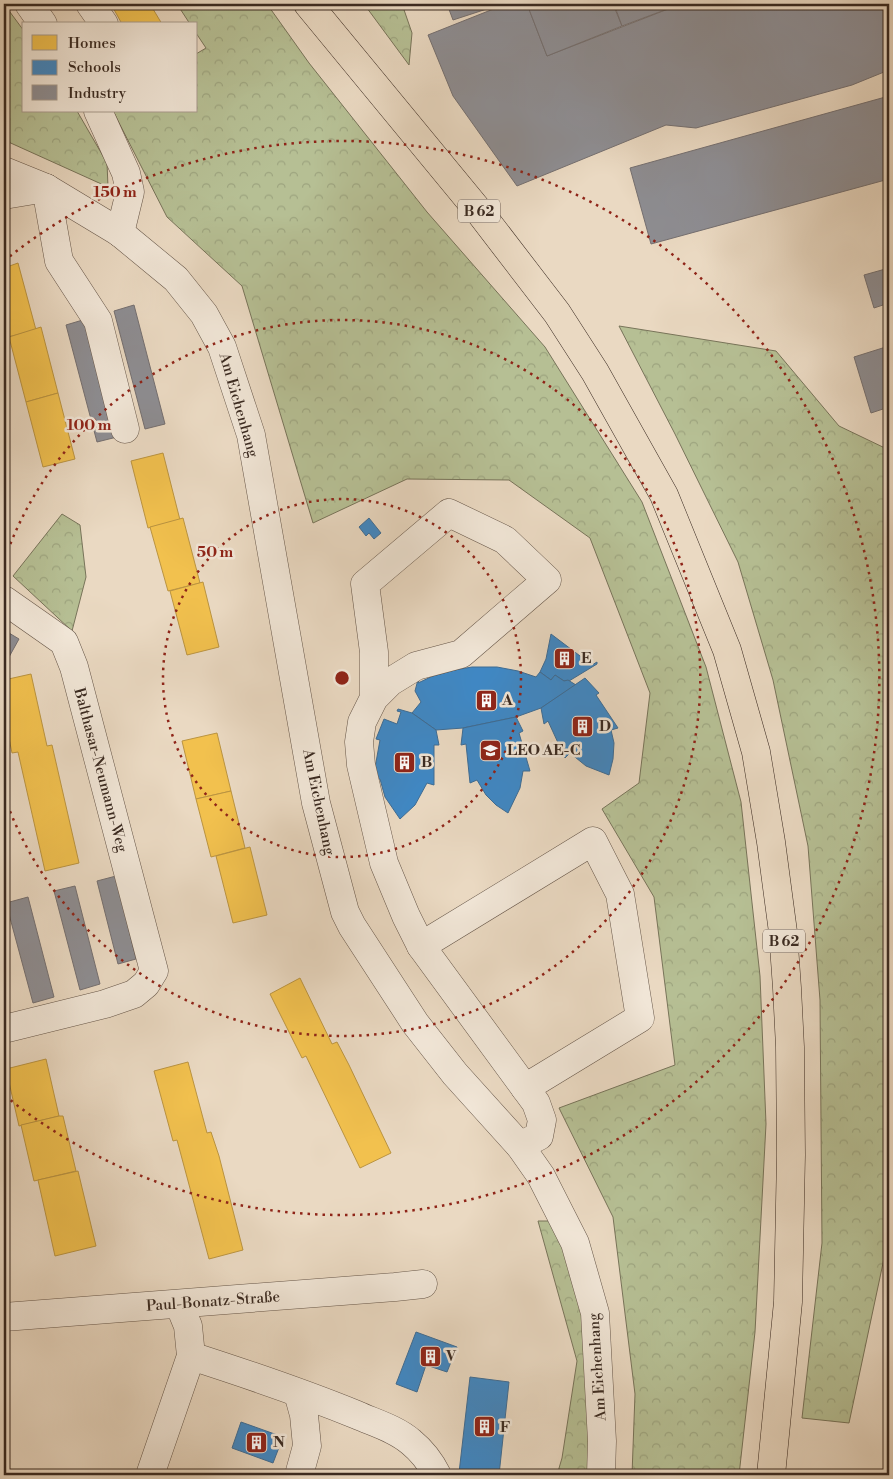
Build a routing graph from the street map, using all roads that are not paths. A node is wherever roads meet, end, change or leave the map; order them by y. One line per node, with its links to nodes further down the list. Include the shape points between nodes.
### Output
1 (29, 4): 4 (street)
2 (90, 4): 5 (street)
3 (308, 4): 27 (main road, B 62, via 481,214 557,312 595,372 664,495 727,650 756,752 772,842 787,988 791,1155 788,1302)
4 (42, 22)
5 (103, 22)
6 (98, 112): 10 (street, via 126,173 130,192)
7 (4, 171): 8 (street, Am Eichenhang)
8 (46, 188): 9 (street); 10 (street, Am Eichenhang); 11 (street, via 59,261 98,321)
9 (4, 195)
10 (120, 233): 17 (street, Am Eichenhang, via 176,279 204,314 222,347 238,390 252,444 316,803 345,912 415,1023 455,1074)
11 (125, 429)
12 (4, 600): 15 (street, Balthasar-Neumann-Weg, via 64,642 74,667 154,971 134,994)
13 (374, 698): 13 (street, via 390,682 416,666 461,654 547,580 504,540 449,513 365,584 374,652); 14 (street, via 362,722 359,742 361,765 384,864)
14 (421, 946): 16 (street); 16 (street, via 593,841 620,894 640,1018)
15 (4, 1029)
16 (525, 1088): 17 (street, via 536,1103 542,1120 539,1136)
17 (520, 1146): 26 (street, Am Eichenhang, via 542,1176 575,1243 595,1313)
18 (423, 1284): 19 (street, Paul-Bonatz-Straße)
19 (179, 1304): 20 (street, Paul-Bonatz-Straße); 21 (street, via 188,1326)
20 (5, 1312)
21 (191, 1356): 22 (street); 23 (street)
22 (298, 1393): 24 (street, via 307,1446); 25 (street, via 387,1428 411,1442)
23 (150, 1475)
24 (299, 1475)
25 (437, 1475)
26 (601, 1475)
27 (771, 1475)

